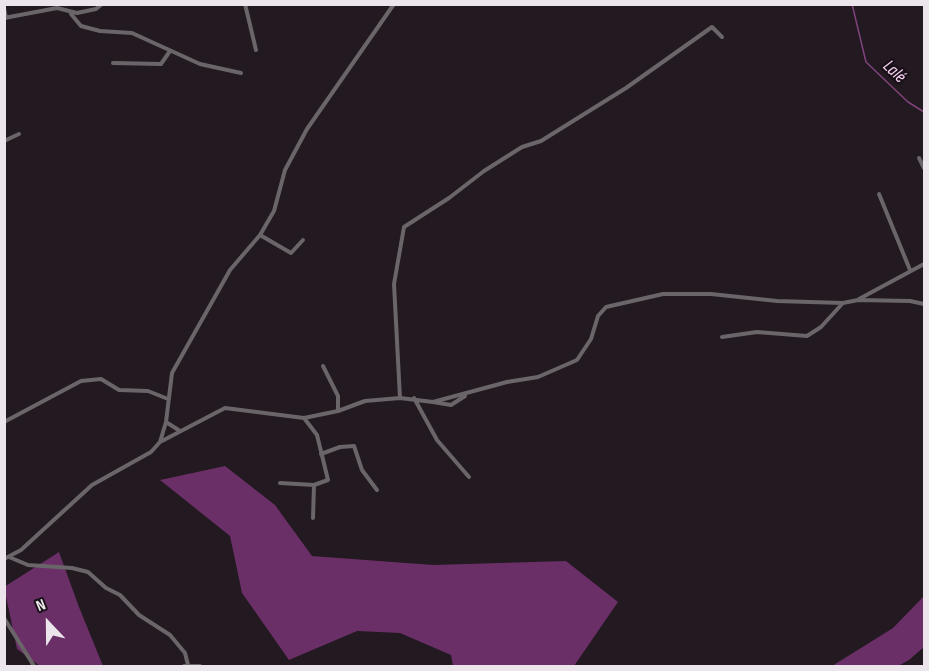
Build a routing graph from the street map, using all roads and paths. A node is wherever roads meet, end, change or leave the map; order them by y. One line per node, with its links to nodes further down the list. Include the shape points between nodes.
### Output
1 (102, 4): 5 (street)
2 (245, 4): 8 (street)
3 (394, 4): 17 (street, via 307,129 285,171 274,212)
4 (4, 8): 6 (street)
5 (71, 14): 6 (street, via 57,8); 9 (street, via 81,26 132,33)
6 (5, 18)
7 (722, 37): 27 (street, via 712,27 626,88 541,141 522,147 483,171 404,227 394,284)
8 (256, 50)
9 (170, 51): 10 (street, via 161,63); 11 (street, via 200,64)
10 (113, 63)
11 (242, 73)
12 (19, 134): 13 (street)
13 (4, 141)
14 (919, 158): 15 (street)
15 (924, 168)
16 (879, 194): 20 (street)
17 (260, 235): 18 (street, via 291,254); 29 (street, via 230,270 172,373)
18 (303, 240)
19 (924, 264): 20 (street)
20 (910, 270): 21 (street)
21 (858, 300): 22 (street); 23 (street)
22 (843, 303): 24 (street, via 807,336 757,332); 26 (street, via 663,294 617,303 598,316 591,339 577,360 538,377)
23 (924, 304)
24 (722, 337)
25 (323, 366): 31 (street, via 338,396)
26 (468, 394): 30 (street); 30 (street, via 451,405)
27 (400, 398): 28 (street); 31 (street, via 365,402)
28 (414, 398): 30 (street); 38 (street, via 437,440)
29 (168, 399): 33 (street, via 148,392 119,390 101,379 81,381); 34 (street)
30 (433, 402)
31 (338, 411): 32 (street)
32 (304, 418): 35 (street, via 225,408); 37 (street, via 317,435)
33 (4, 422)
34 (166, 422): 35 (street); 36 (street)
35 (181, 431): 36 (street)
36 (160, 441): 43 (street, via 151,452 93,485)
37 (321, 454): 40 (street, via 328,480); 41 (street, via 354,446 362,470)
38 (469, 477)
39 (280, 483): 40 (street)
40 (314, 485): 42 (street)
41 (377, 490)
42 (313, 518)
43 (7, 558): 46 (street, via 28,565 88,572 120,595 139,615 170,635 185,653)
44 (4, 618): 45 (street)
45 (33, 666)
46 (186, 666): 47 (street)
47 (200, 666)

